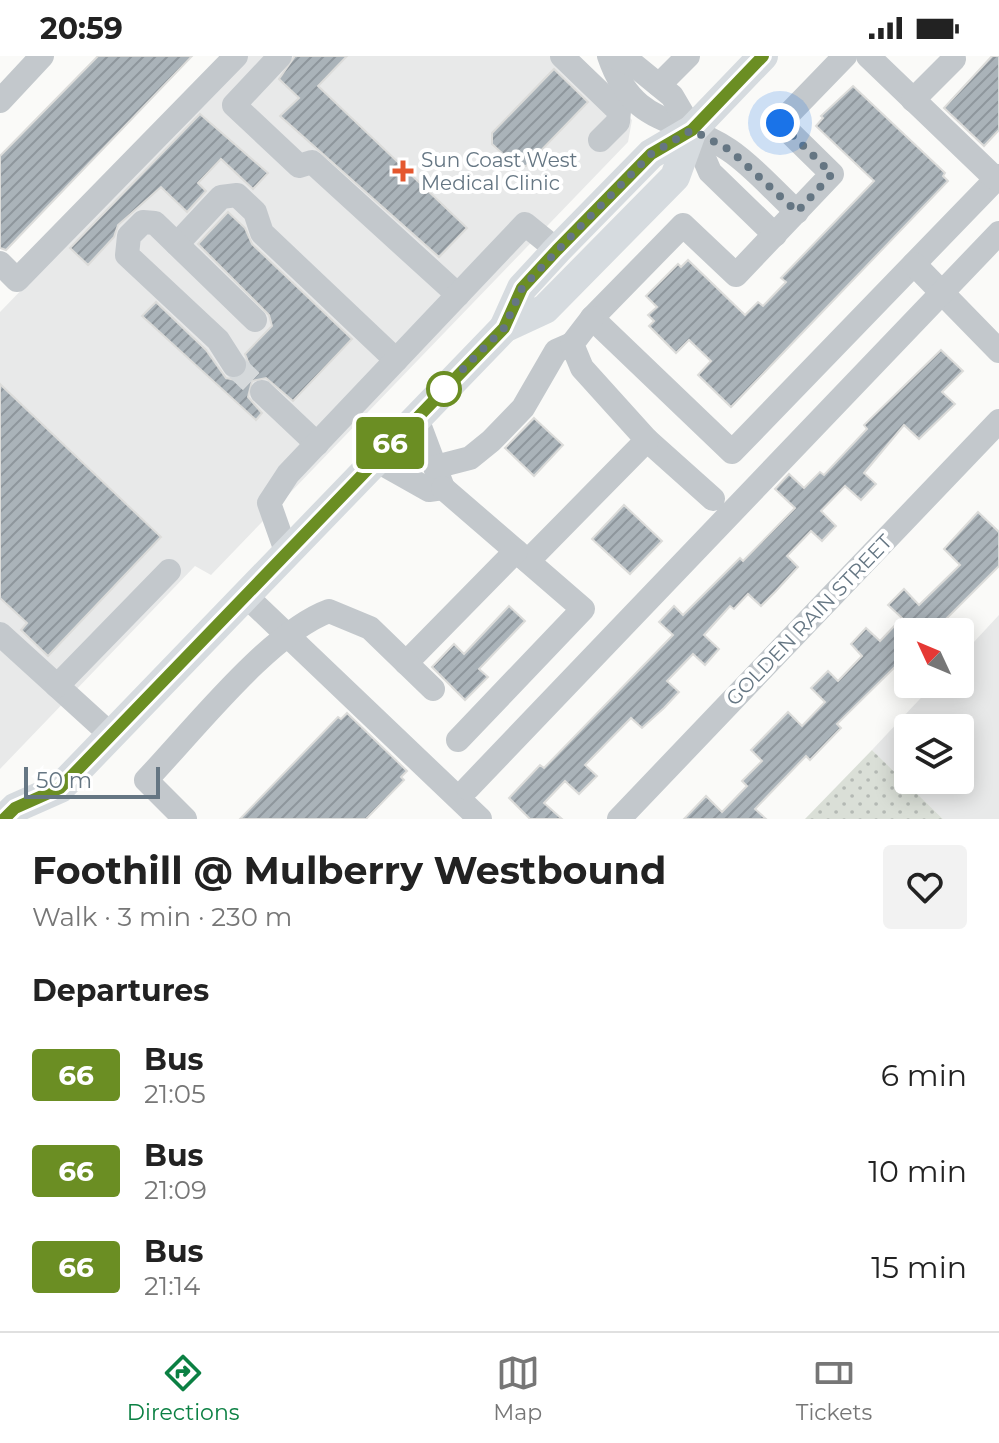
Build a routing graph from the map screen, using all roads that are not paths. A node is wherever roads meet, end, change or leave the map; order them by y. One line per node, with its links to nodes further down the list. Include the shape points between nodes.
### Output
1 (42, 56): 13 (street)
2 (236, 56): 22 (street, via 17,280)
3 (280, 56): 25 (street, via 234,105 299,166 312,162)
4 (562, 56): 15 (street, via 619,111 618,122)
5 (610, 56): 11 (street, via 634,65); 14 (street, via 618,84 652,116)
6 (688, 56): 11 (street)
7 (763, 56): 14 (main road)
8 (845, 56): 17 (street, via 780,123 832,174)
9 (868, 56): 12 (street)
10 (952, 56): 12 (street)
11 (659, 85): 14 (street)
12 (913, 100): 16 (street)
13 (0, 101)
14 (692, 130): 17 (street, via 730,150); 19 (street, via 710,172); 21 (main road, via 651,154); 28 (main road, via 675,177 545,309)
15 (600, 140)
16 (997, 178): 23 (street)
17 (797, 212): 19 (street)
18 (999, 233): 24 (street)
19 (775, 235): 26 (street, via 736,275 683,225)
20 (177, 244): 27 (street); 31 (street, via 221,197 237,195 255,212 262,233); 32 (street, via 155,223 143,222 129,236 127,255 218,340)
21 (557, 250): 25 (street, via 518,216); 28 (main road, via 522,288)
22 (0, 263)
23 (914, 264): 24 (street); 26 (street, via 732,452)
24 (941, 294): 30 (street); 53 (street)
25 (458, 295): 31 (street)
26 (592, 318): 29 (street)
27 (255, 320)
28 (504, 328): 34 (main road)
29 (572, 344): 36 (street, via 582,368); 39 (street, via 556,351 523,408 491,441)
30 (999, 351)
31 (396, 360): 37 (street)
32 (234, 365)
33 (262, 392): 37 (street)
34 (416, 416): 38 (main road); 39 (street)
35 (999, 421): 58 (street, GOLDEN RAIN STREET)
36 (647, 440): 40 (street); 42 (street)
37 (317, 444): 41 (street, via 269,503)
38 (374, 459): 39 (street, via 429,490); 41 (main road)
39 (439, 477): 42 (street)
40 (713, 499)
41 (286, 551): 44 (main road)
42 (522, 556): 47 (street); 51 (street, via 583,609)
43 (169, 571): 48 (street)
44 (244, 594): 46 (street); 50 (main road)
45 (0, 634): 48 (street)
46 (285, 634): 47 (street, via 329,611 370,628); 56 (street, via 146,780); 57 (street)
47 (406, 663): 49 (street)
48 (57, 686): 50 (street)
49 (433, 689)
50 (110, 734): 52 (main road)
51 (458, 740)
52 (60, 788): 54 (main road, via 15,808); 55 (main road)
53 (468, 788)
54 (4, 819)
55 (50, 819)
56 (185, 819)
57 (480, 819)
58 (619, 819)

